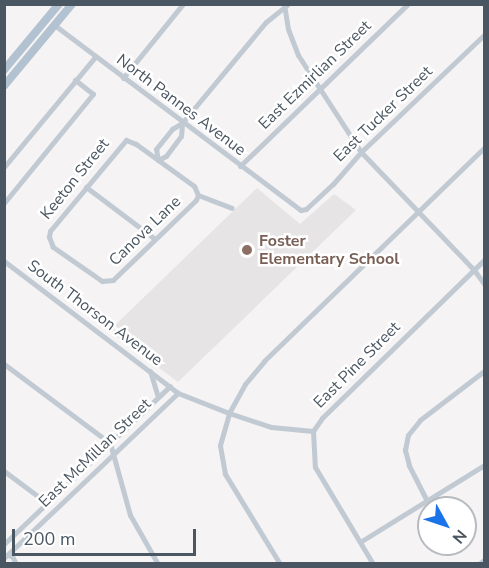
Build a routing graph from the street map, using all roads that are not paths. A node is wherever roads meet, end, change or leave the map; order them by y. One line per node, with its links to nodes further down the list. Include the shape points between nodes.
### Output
1 (59, 4): 6 (main road)
2 (72, 4): 7 (main road)
3 (183, 4): 12 (street)
4 (408, 4): 15 (street, East Ezmirlian Street)
5 (286, 5): 15 (street, via 288,28 298,55); 16 (street, via 266,22)
6 (47, 19): 7 (street, North Pannes Avenue); 10 (main road)
7 (55, 25): 9 (street, North Pannes Avenue); 11 (main road)
8 (484, 35): 18 (street, East Tucker Street)
9 (95, 57): 12 (street, North Pannes Avenue); 13 (street)
10 (5, 68): 11 (street)
11 (15, 74): 14 (main road)
12 (123, 78): 16 (street, North Pannes Avenue)
13 (75, 80): 20 (street); 24 (street, via 93,94)
14 (4, 86)
15 (319, 90): 18 (street); 21 (street, East Ezmirlian Street)
16 (182, 123): 19 (street, via 181,136 166,156); 19 (street, via 156,149); 21 (street, North Pannes Avenue)
17 (484, 148): 27 (street)
18 (361, 152): 26 (street, East Tucker Street, via 333,184); 27 (street)
19 (158, 160): 22 (street, Keeton Street, via 126,140); 23 (street, via 194,186)
20 (4, 166)
21 (240, 166): 26 (street, North Pannes Avenue)
22 (86, 187): 28 (street); 32 (street, Keeton Street, via 49,237 53,247)
23 (198, 195): 25 (street); 28 (street, Canova Lane)
24 (4, 203)
25 (232, 208)
26 (301, 210)
27 (417, 214): 31 (street); 40 (street, via 264,361)
28 (155, 239): 32 (street, Canova Lane, via 113,280)
29 (484, 260): 31 (street, East Pine Street)
30 (4, 261): 35 (street, South Thorson Avenue)
31 (474, 270): 33 (street); 41 (street, East Pine Street)
32 (106, 281)
33 (484, 284)
34 (4, 364): 42 (street)
35 (149, 370): 37 (street, South Thorson Avenue); 39 (street)
36 (484, 371): 46 (street, via 420,420 408,435 405,450 409,465)
37 (170, 386): 38 (street); 39 (street, East McMillan Street)
38 (178, 393): 40 (street); 43 (street, East McMillan Street)
39 (158, 397): 42 (street, East McMillan Street)
40 (229, 413): 41 (street, East Pine Street, via 271,427); 56 (street, via 220,445 225,474)
41 (313, 431): 50 (street, via 315,467)
42 (110, 443): 43 (street); 48 (street, East McMillan Street)
43 (114, 453): 52 (street, East McMillan Street); 55 (street, via 130,515)
44 (484, 465): 47 (street)
45 (4, 471): 48 (street)
46 (424, 496)
47 (431, 496)
48 (47, 503): 51 (street, East McMillan Street)
49 (417, 505): 50 (street)
50 (360, 542): 57 (street)
51 (4, 544)
52 (6, 555): 54 (street)
53 (484, 560): 58 (street)
54 (16, 564)
55 (158, 564)
56 (280, 564)
57 (374, 564)
58 (479, 564)

